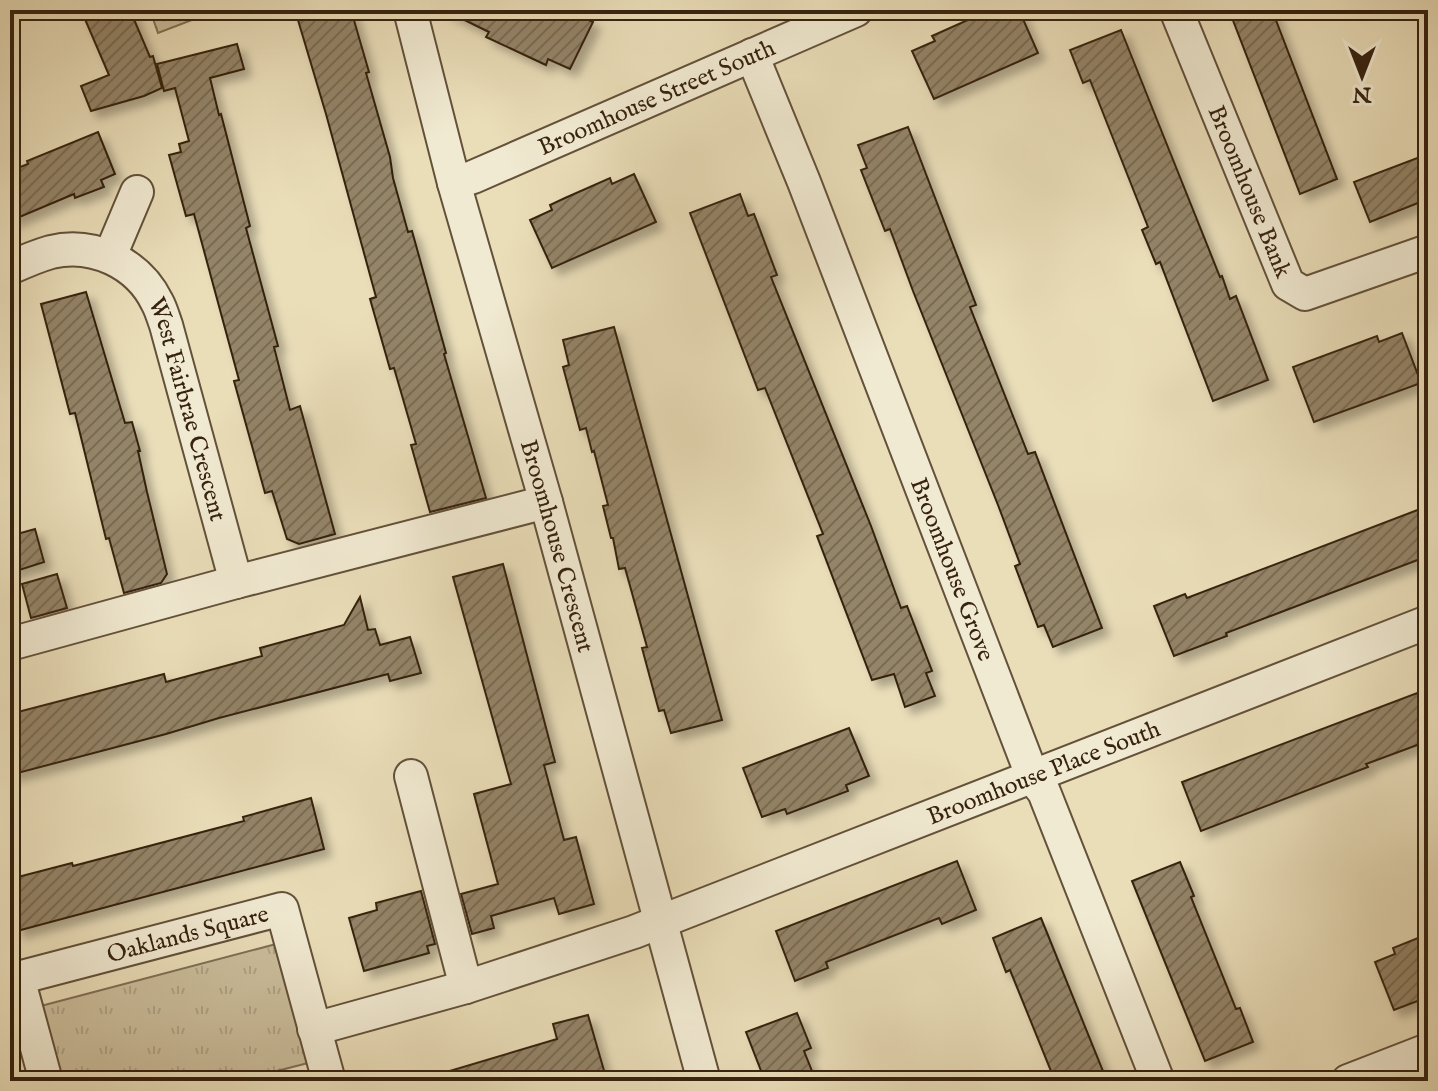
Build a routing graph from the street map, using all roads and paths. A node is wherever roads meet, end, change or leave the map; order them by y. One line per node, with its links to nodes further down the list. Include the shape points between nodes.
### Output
1 (410, 10): 5 (street, Broomhouse Crescent)
2 (856, 10): 4 (street, Broomhouse Street South)
3 (1176, 10): 8 (street, Broomhouse Bank, via 1288,284 1305,294)
4 (752, 55): 5 (street, Broomhouse Street South); 15 (street, Broomhouse Grove)
5 (454, 183): 10 (street, Broomhouse Crescent)
6 (137, 192): 7 (street)
7 (110, 256): 9 (street, West Fairbrae Crescent, via 68,250); 11 (street, West Fairbrae Crescent, via 142,280 162,313)
8 (1426, 257)
9 (10, 268)
10 (546, 502): 11 (street); 16 (street, Broomhouse Crescent)
11 (236, 582): 13 (street)
12 (1428, 622): 15 (street, Broomhouse Place South)
13 (10, 644)
14 (411, 776): 18 (street)
15 (1033, 778): 16 (street, Broomhouse Place South); 24 (street, Broomhouse Grove, via 1044,792)
16 (660, 923): 18 (street); 23 (street, Broomhouse Crescent)
17 (14, 979): 19 (street, Oaklands Square, via 282,909); 21 (street, Oaklands Square)
18 (466, 987): 19 (street)
19 (314, 1029): 22 (street, Oaklands Square)
20 (1428, 1050): 25 (street)
21 (46, 1081)
22 (329, 1081)
23 (704, 1081)
24 (1158, 1081)
25 (1348, 1081)

